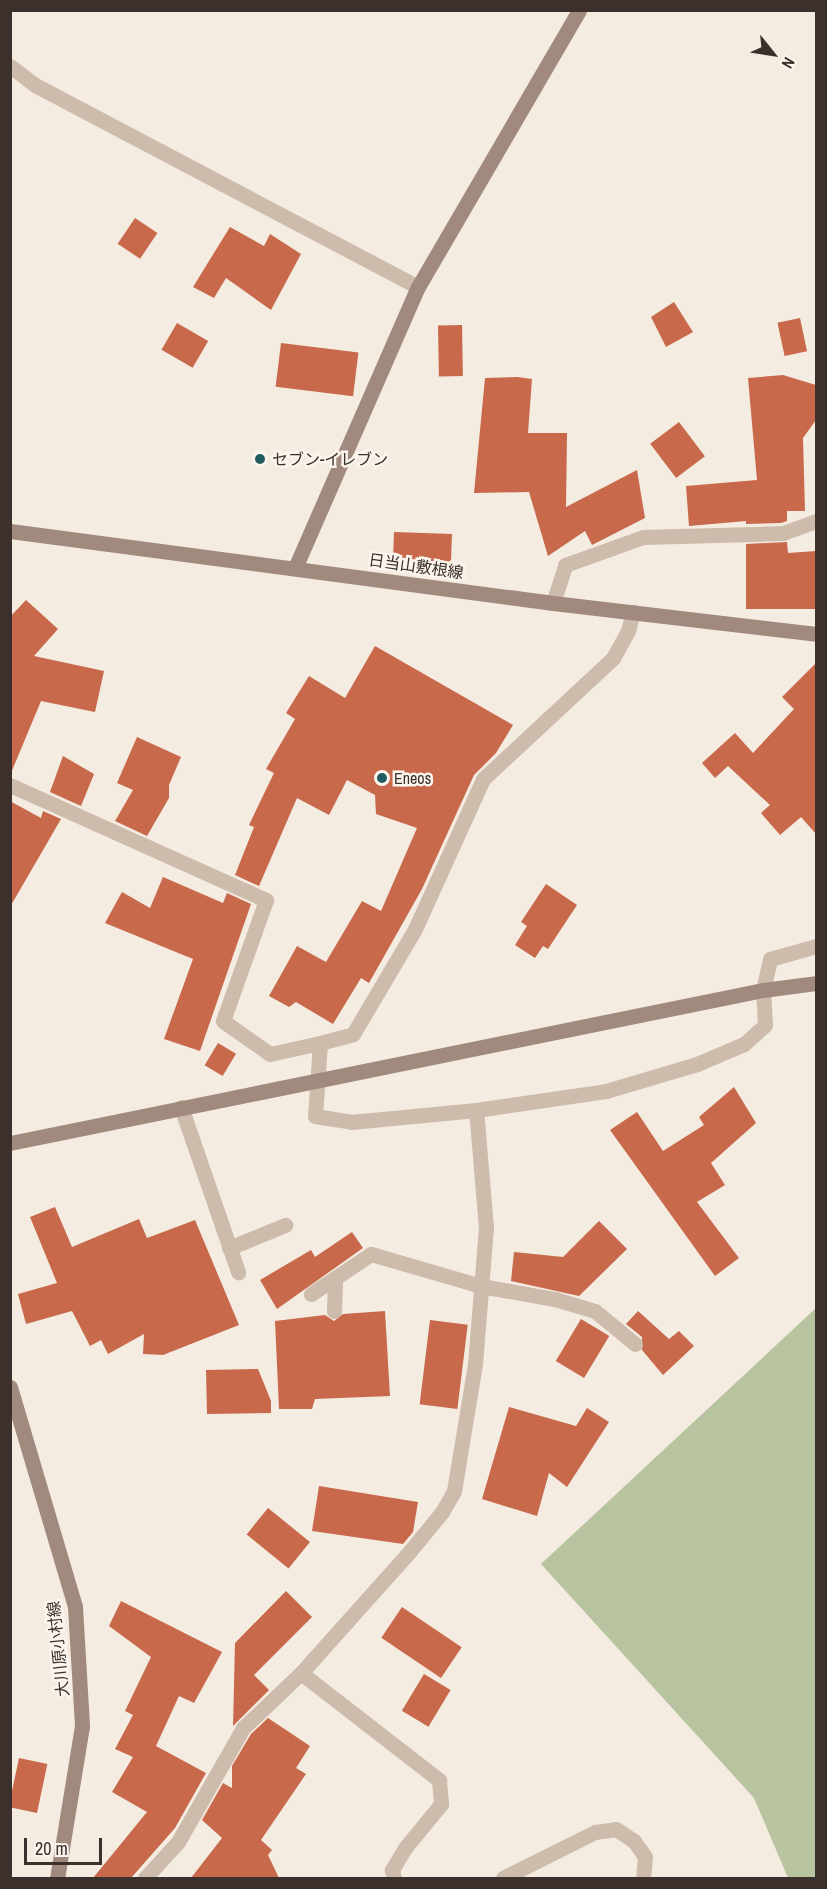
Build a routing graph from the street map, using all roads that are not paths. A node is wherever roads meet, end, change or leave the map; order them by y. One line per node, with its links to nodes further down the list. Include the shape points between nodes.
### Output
1 (579, 10): 3 (street)
2 (10, 66): 3 (street, via 34,85)
3 (418, 287): 6 (street)
4 (816, 521): 7 (street, via 783,533 643,537 566,565)
5 (10, 531): 6 (street, 日当山敷根線)
6 (295, 568): 7 (street, 日当山敷根線)
7 (553, 603): 8 (street, 日当山敷根線)
8 (633, 612): 9 (street, 日当山敷根線); 14 (street, via 613,658 483,779 415,929 352,1034)
9 (816, 634)
10 (10, 785): 14 (street, via 266,900 223,1021 270,1054)
11 (816, 946): 13 (street, via 770,960)
12 (816, 983): 13 (street)
13 (763, 990): 15 (street); 17 (street, via 765,1025 744,1044 697,1064 606,1091)
14 (320, 1043): 15 (street)
15 (316, 1079): 16 (street); 17 (street, via 315,1116 351,1122)
16 (181, 1107): 18 (street); 20 (street)
17 (476, 1110): 23 (street, via 486,1228)
18 (10, 1143)
19 (285, 1225): 20 (street)
20 (230, 1248): 21 (street)
21 (238, 1272)
22 (335, 1278): 23 (street, via 371,1254); 24 (street); 25 (street)
23 (481, 1286): 26 (street, via 555,1299 595,1311); 28 (street, via 475,1364 454,1491 428,1530)
24 (311, 1294)
25 (334, 1311)
26 (635, 1344)
27 (10, 1387): 29 (street, 大川原小村線, via 75,1607 82,1726)
28 (301, 1673): 30 (street, via 243,1728 178,1842); 31 (street, via 439,1780 441,1804 405,1848 392,1870)
29 (57, 1878)
30 (145, 1878)
31 (394, 1878)
32 (503, 1878): 33 (street, via 595,1832 616,1829 634,1841 645,1857)
33 (643, 1878)

